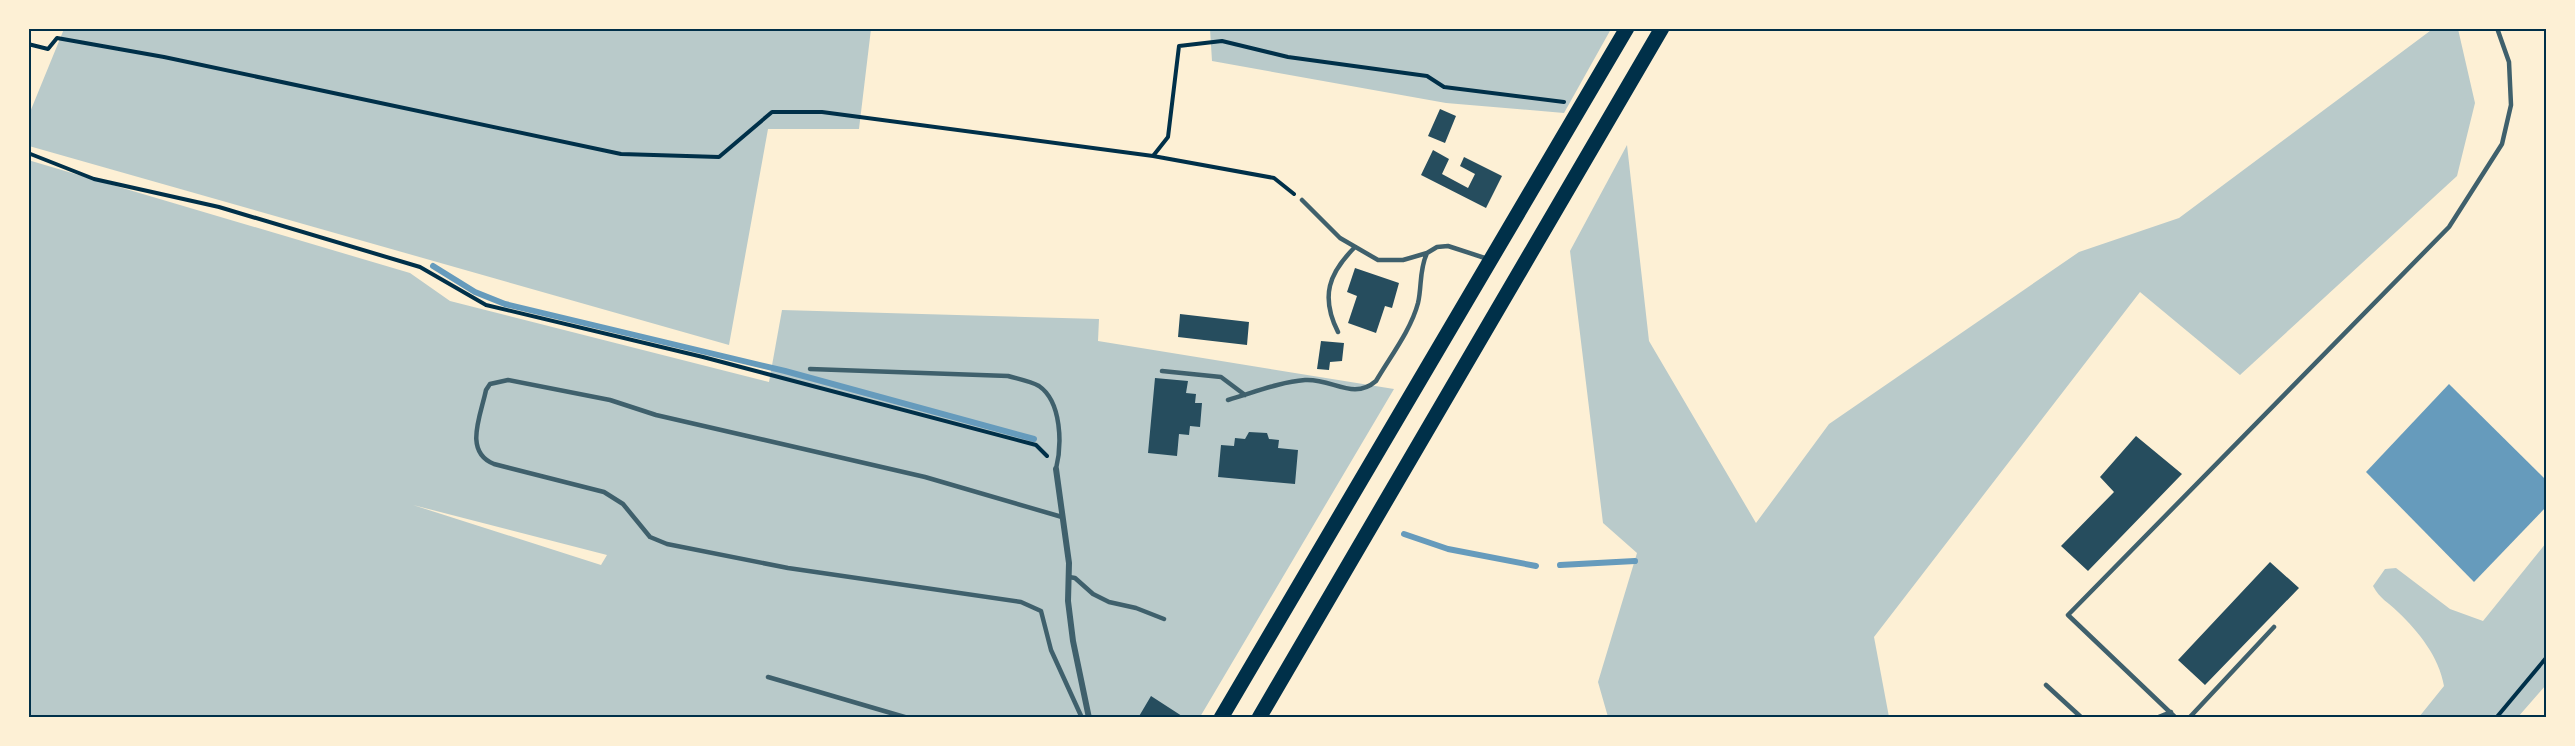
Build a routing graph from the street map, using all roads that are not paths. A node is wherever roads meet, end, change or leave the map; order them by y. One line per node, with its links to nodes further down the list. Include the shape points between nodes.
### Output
1 (1627, 28): 7 (main road)
2 (1662, 28): 25 (main road)
3 (2498, 28): 20 (lane, via 2509,62 2511,105 2502,144 2449,227 2068,615)
4 (1302, 200): 5 (lane, via 1340,238)
5 (1355, 247): 6 (lane, via 1378,260 1403,260); 8 (lane, via 1331,275 1328,299)
6 (1426, 253): 7 (lane, via 1448,246); 11 (lane, via 1414,314 1376,381 1368,388 1352,391 1309,380)
7 (1491, 260): 24 (main road)
8 (1338, 332)
9 (810, 369): 13 (lane, via 1008,376 1037,385 1054,405 1059,441)
10 (1162, 371): 11 (lane, via 1221,377)
11 (1245, 395): 12 (lane)
12 (1228, 400)
13 (1056, 469): 14 (street)
14 (1062, 517): 15 (street); 22 (lane, via 925,477 656,415 610,400 508,380 490,384 486,390 475,444 481,457 494,464 615,497 650,537 668,544 788,568 1021,602 1041,610 1051,650)
15 (1070, 577): 16 (lane, via 1109,603 1136,608); 23 (street, via 1068,601 1073,641)
16 (1164, 620)
17 (2274, 627): 29 (lane)
18 (768, 677): 21 (lane)
19 (2046, 685): 26 (lane)
20 (2171, 712): 27 (lane); 28 (lane)
21 (908, 717)
22 (1082, 717)
23 (1089, 717)
24 (1221, 717)
25 (1259, 717)
26 (2082, 717)
27 (2156, 717)
28 (2176, 717)
29 (2189, 717)

